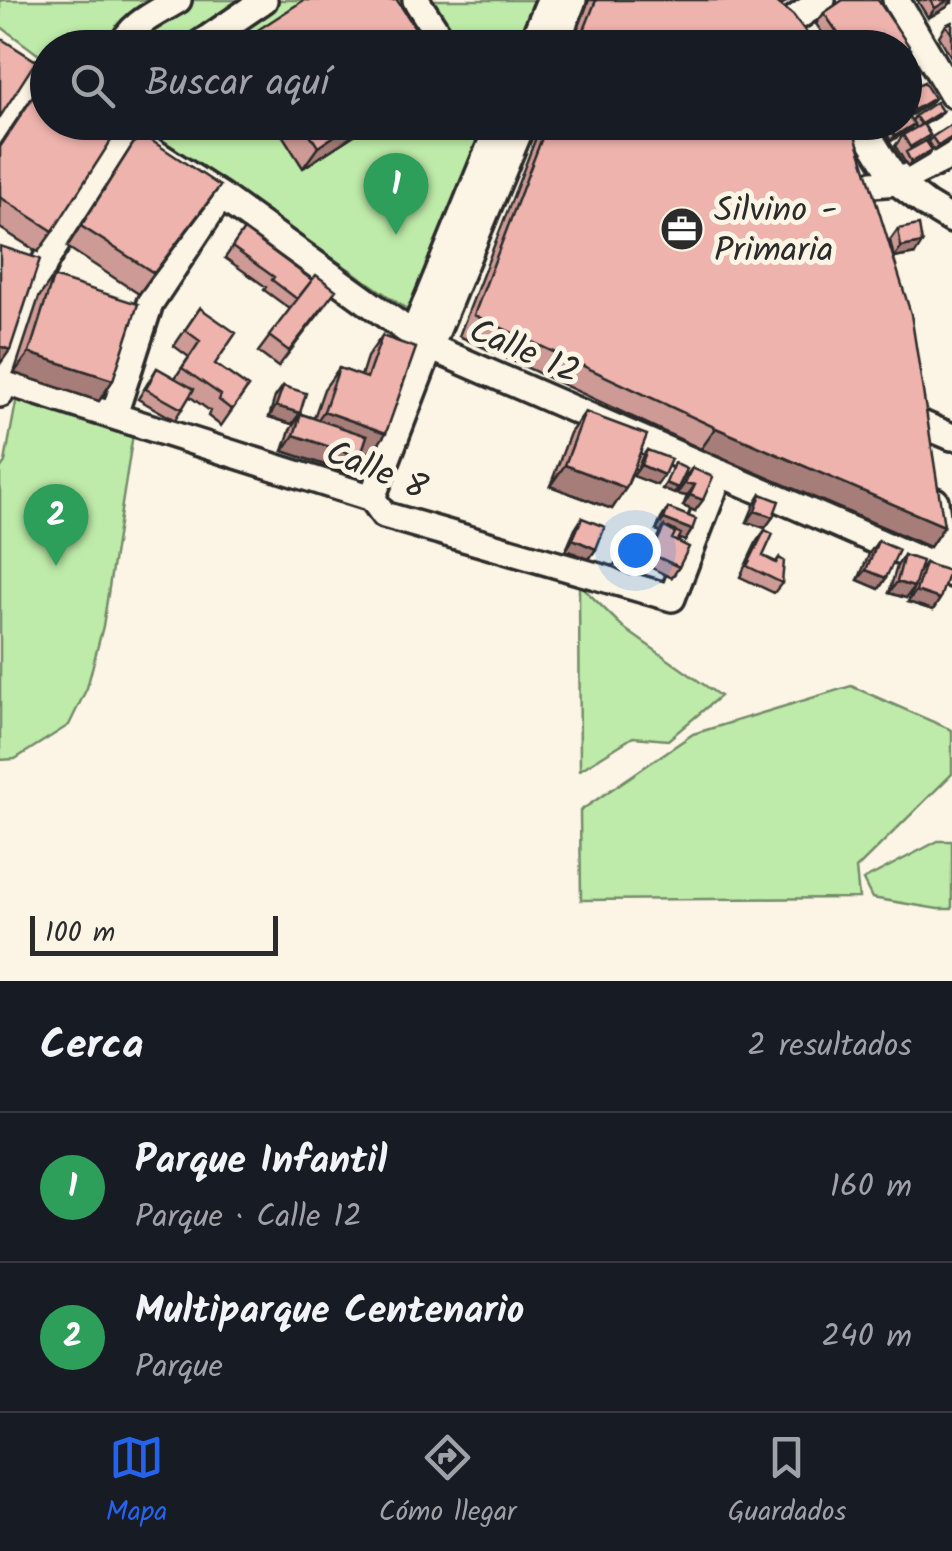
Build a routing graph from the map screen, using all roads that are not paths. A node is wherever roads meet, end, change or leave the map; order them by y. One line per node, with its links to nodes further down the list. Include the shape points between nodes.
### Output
1 (178, 0): 10 (street)
2 (264, 0): 11 (street)
3 (416, 0): 12 (street)
4 (550, 0): 13 (street)
5 (574, 0): 14 (street)
6 (822, 0): 9 (street)
7 (896, 0): 16 (street)
8 (763, 9): 9 (street)
9 (784, 27): 15 (street)
10 (133, 30)
11 (220, 30)
12 (435, 30)
13 (538, 30)
14 (562, 30)
15 (787, 30)
16 (914, 30)
17 (922, 44): 21 (street)
18 (12, 58): 19 (street)
19 (30, 70)
20 (30, 93): 22 (street)
21 (952, 94)
22 (0, 132)
23 (110, 140): 33 (street, via 46,260)
24 (135, 140): 30 (street, Calle 12)
25 (498, 140): 32 (street)
26 (848, 140): 29 (street, via 863,205 865,188)
27 (851, 140): 29 (street)
28 (952, 155): 29 (street)
29 (898, 182): 31 (street)
30 (221, 196): 32 (street, Calle 12); 34 (street, via 150,303)
31 (952, 220)
32 (422, 341): 36 (street, Calle 12); 37 (street)
33 (2, 385): 34 (street, Calle 8)
34 (114, 415): 37 (street, Calle 8)
35 (952, 437): 38 (street, via 923,416)
36 (720, 473): 37 (street, Calle 8, via 672,598 384,515); 38 (street, Calle 12)
37 (372, 498)
38 (948, 572)

